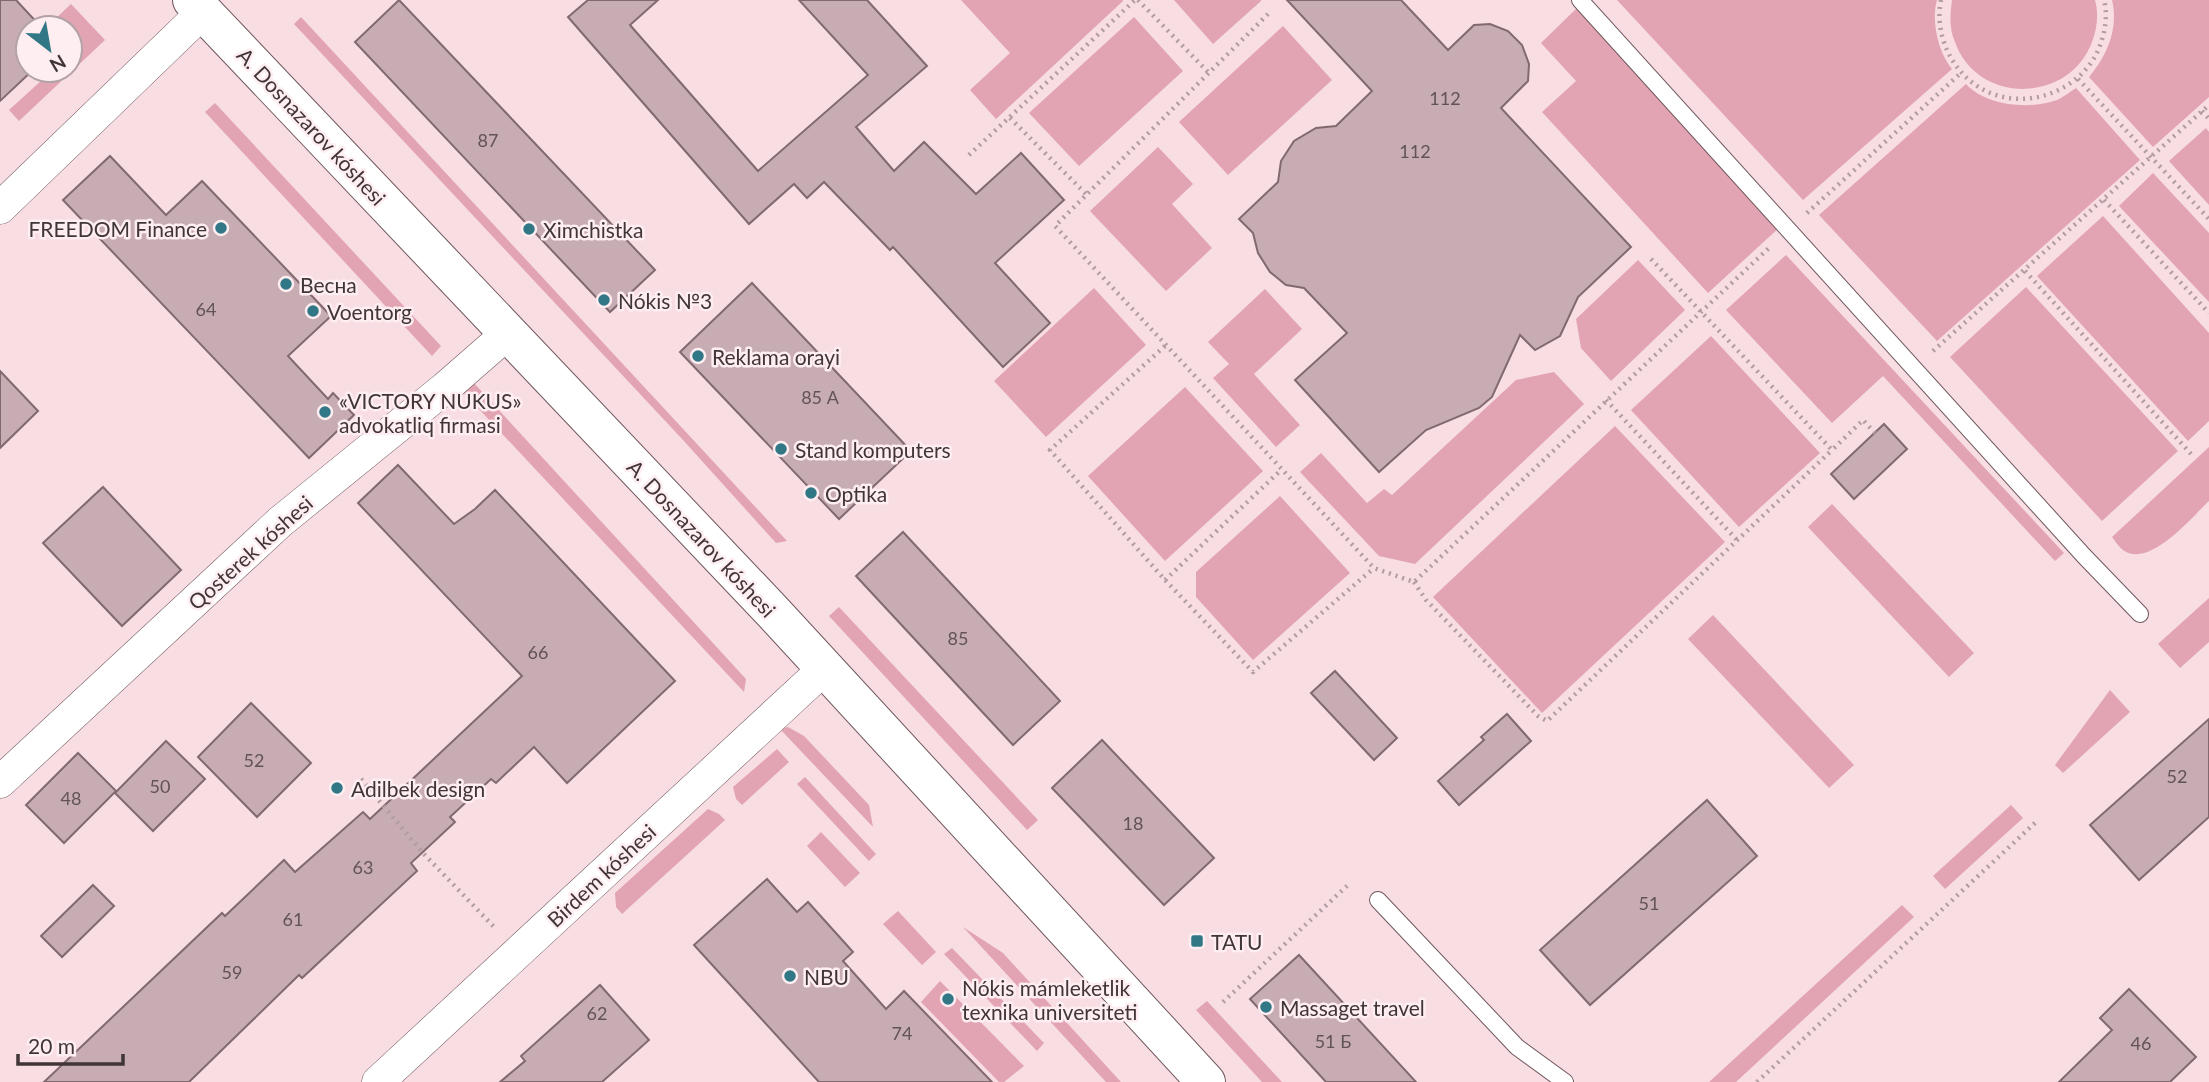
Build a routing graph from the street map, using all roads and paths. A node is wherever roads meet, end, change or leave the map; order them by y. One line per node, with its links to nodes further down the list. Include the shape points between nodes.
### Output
1 (1136, 0): 8 (path); 12 (path)
2 (1580, 0): 20 (lane)
3 (1941, 0): 7 (path, via 1940,32 1951,60)
4 (2104, 0): 9 (path, via 2104,34)
5 (204, 4): 18 (street); 25 (main road, A. Dosnazarov kóshesi)
6 (1268, 14): 8 (path)
7 (1962, 72): 9 (path, via 1995,95 2024,99 2053,93); 20 (path)
8 (1209, 73): 16 (path)
9 (2078, 79): 15 (path)
10 (2209, 105): 11 (path)
11 (2202, 111): 13 (path); 15 (path)
12 (1010, 117): 14 (path); 16 (path)
13 (2209, 119)
14 (969, 155)
15 (2152, 157): 17 (path); 19 (path)
16 (1086, 194): 26 (path, via 1055,226)
17 (2104, 200): 22 (path); 24 (path)
18 (0, 208)
19 (2209, 219)
20 (1789, 230): 23 (path); 27 (lane)
21 (1651, 259): 23 (path)
22 (2025, 271): 27 (path); 31 (path)
23 (1699, 311): 28 (path); 30 (path)
24 (2209, 313)
25 (508, 333): 38 (main road, A. Dosnazarov kóshesi); 40 (street, Qosterek kóshesi, via 280,522)
26 (1165, 346): 32 (path); 35 (path, via 1050,450)
27 (1914, 368): 37 (lane)
28 (1606, 400): 33 (path); 36 (path)
29 (1875, 433): 30 (path, via 1863,421)
30 (1832, 450): 33 (path)
31 (2192, 455)
32 (1281, 470): 34 (path); 35 (path)
33 (1737, 540): 36 (path, via 1547,721)
34 (1374, 568): 35 (path, via 1253,673); 36 (path)
35 (1165, 580)
36 (1413, 582)
37 (2140, 614)
38 (825, 668): 44 (street, Birdem kóshesi); 47 (main road, A. Dosnazarov kóshesi)
39 (361, 779): 44 (path, via 422,852)
40 (0, 782)
41 (2036, 822): 49 (path)
42 (1349, 884): 45 (path)
43 (1378, 900): 48 (lane, via 1517,1047)
44 (518, 952): 46 (street, Birdem kóshesi)
45 (1223, 1002)
46 (378, 1082)
47 (1206, 1082)
48 (1565, 1082)
49 (1757, 1082)

